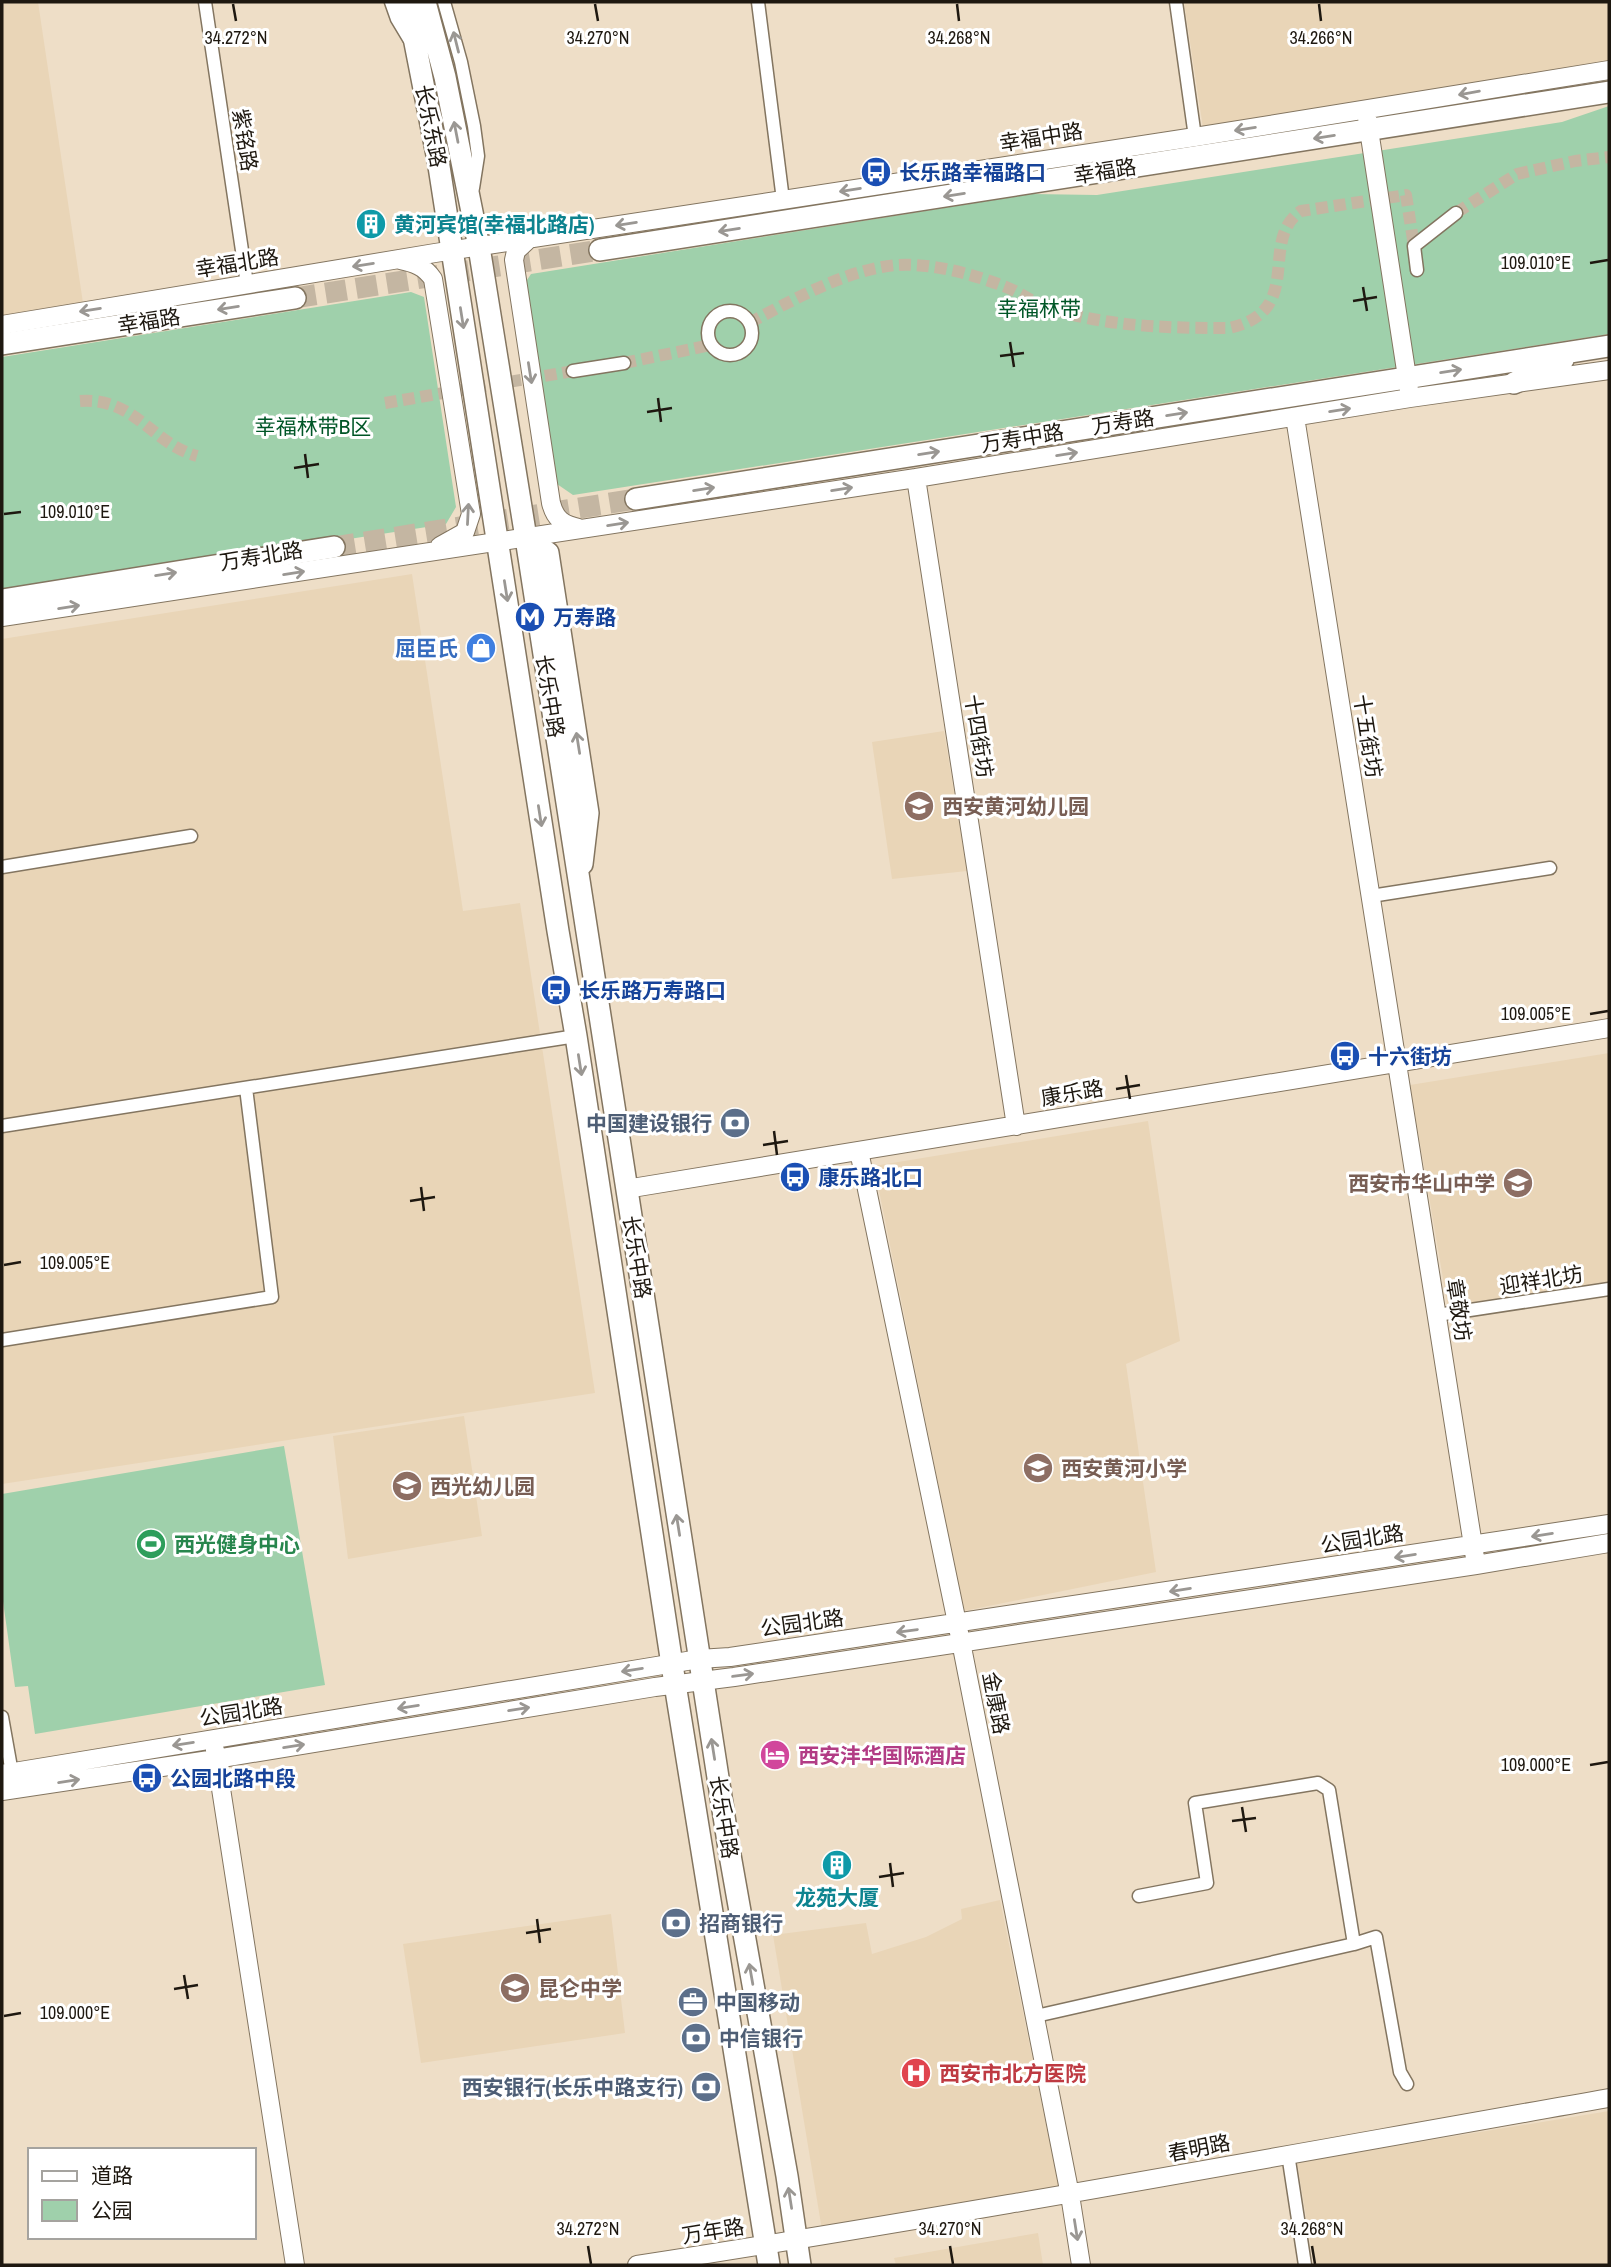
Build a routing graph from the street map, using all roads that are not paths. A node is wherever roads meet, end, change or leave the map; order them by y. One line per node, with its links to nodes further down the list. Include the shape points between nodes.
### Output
1 (205, 2): 24 (street, 紫铭路)
2 (391, 2): 8 (street)
3 (407, 2): 8 (main road, 长乐东路)
4 (425, 2): 16 (main road, 长乐东路, one-way to 4)
5 (444, 2): 16 (street, one-way to 5, via 478,156 461,62)
6 (758, 2): 15 (street)
7 (1176, 2): 14 (street)
8 (415, 49): 21 (main road, 长乐东路)
9 (1609, 70): 11 (main road, 幸福中路)
10 (1609, 85): 11 (main road)
11 (1506, 86): 13 (main road, 幸福中路, one-way to 13)
12 (1609, 92): 13 (main road, 幸福路)
13 (1368, 120): 14 (main road, 幸福中路, one-way to 14); 20 (main road, 幸福路, one-way to 20); 34 (main road)
14 (1195, 137): 15 (main road, 幸福中路, one-way to 15)
15 (783, 200): 18 (main road, 幸福中路, one-way to 18)
16 (471, 206): 19 (main road, 长乐东路)
17 (1456, 213): 23 (street, via 1414,247)
18 (529, 239): 19 (main road, 幸福中路); 40 (main road, one-way to 40, via 513,260 551,503 561,522)
19 (479, 247): 21 (main road, 幸福北路); 41 (main road, 长乐中路)
20 (600, 250)
21 (451, 251): 22 (main road, 幸福北路); 42 (main road, 长乐中路, one-way to 42)
22 (397, 260): 24 (main road, 幸福北路, one-way to 24); 44 (main road, one-way to 22, via 465,532 471,514 433,279 420,266)
23 (1417, 270)
24 (247, 284): 26 (main road, 幸福北路, one-way to 26)
25 (295, 298): 27 (main road, 幸福路, one-way to 27)
26 (2, 325)
27 (2, 344)
28 (1609, 346): 29 (main road, 万寿路)
29 (1586, 349): 33 (main road); 34 (main road, 万寿路, one-way to 29)
30 (624, 363): 32 (street)
31 (1609, 369): 33 (main road, 万寿中路)
32 (573, 371)
33 (1514, 383): 34 (main road, 万寿中路)
34 (1409, 388): 35 (main road, 万寿中路, one-way to 34); 36 (main road, 万寿路, one-way to 34)
35 (1295, 417): 37 (main road, 万寿中路); 50 (main road, 十五街坊)
36 (1062, 432): 37 (main road); 39 (main road, 万寿路, one-way to 36)
37 (1187, 434): 38 (main road, 万寿中路, one-way to 37)
38 (916, 478): 40 (main road, 万寿中路, one-way to 38); 58 (main road, 十四街坊)
39 (636, 499)
40 (584, 529): 41 (main road, 万寿中路)
41 (526, 538): 42 (main road, 万寿北路); 51 (main road, 长乐中路, one-way to 41)
42 (498, 543): 44 (main road, 万寿北路); 52 (main road, 长乐中路, one-way to 52)
43 (334, 547): 45 (main road, one-way to 43)
44 (421, 555): 46 (main road, 万寿北路, one-way to 44)
45 (2, 600)
46 (2, 617)
47 (191, 836): 48 (street)
48 (2, 867)
49 (1550, 868): 50 (street)
50 (1371, 896): 55 (main road, 十五街坊)
51 (590, 954): 52 (main road); 60 (main road, 长乐中路)
52 (562, 959): 54 (main road, 长乐中路)
53 (1609, 1028): 55 (main road, 康乐路)
54 (576, 1036): 56 (street); 71 (main road, 长乐中路, one-way to 71)
55 (1396, 1062): 58 (main road, 康乐路); 62 (main road, 章敬坊)
56 (246, 1088): 57 (street); 63 (street, via 272,1297)
57 (2, 1126)
58 (1016, 1126): 59 (main road, 康乐路)
59 (859, 1151): 60 (main road, 康乐路); 68 (main road, 金康路)
60 (626, 1189): 70 (main road, 长乐中路, one-way to 60)
61 (1609, 1289): 62 (street, 迎祥北坊)
62 (1437, 1315): 66 (main road, 章敬坊)
63 (2, 1340)
64 (1609, 1524): 66 (main road, 公园北路, one-way to 66)
65 (1609, 1544): 67 (main road, 公园北路)
66 (1473, 1546): 67 (main road, 章敬坊); 68 (main road, 公园北路, one-way to 68)
67 (1476, 1565): 69 (main road, 公园北路)
68 (957, 1623): 69 (main road, 金康路); 70 (main road, 公园北路, one-way to 70, via 730,1657)
69 (961, 1642): 70 (main road, 公园北路, one-way to 69); 79 (main road, 金康路)
70 (701, 1670): 71 (main road, 公园北路); 84 (main road, 长乐中路, one-way to 70)
71 (674, 1674): 73 (main road, 公园北路, one-way to 73); 74 (main road, 公园北路, one-way to 71); 85 (main road, 长乐中路)
72 (2, 1717): 75 (street)
73 (213, 1740): 74 (main road); 75 (main road, 公园北路, one-way to 75)
74 (216, 1759): 76 (main road, 公园北路, one-way to 74); 86 (main road)
75 (7, 1773)
76 (2, 1791)
77 (1139, 1896): 78 (street, via 1207,1883 1195,1803 1318,1783 1329,1790)
78 (1354, 1944): 79 (street); 80 (street, via 1376,1937 1400,2072)
79 (1035, 2017): 83 (main road, 金康路)
80 (1407, 2084)
81 (1609, 2098): 82 (main road, 春明路)
82 (1288, 2154): 83 (main road, 春明路); 90 (street)
83 (1070, 2195): 84 (main road, 春明路); 89 (main road, 金康路, one-way to 89)
84 (796, 2241): 85 (main road, 万年路); 88 (main road, 长乐中路)
85 (768, 2255): 87 (main road, 万年路)
86 (295, 2265)
87 (637, 2265)
88 (800, 2265)
89 (1081, 2265)
90 (1305, 2265)

